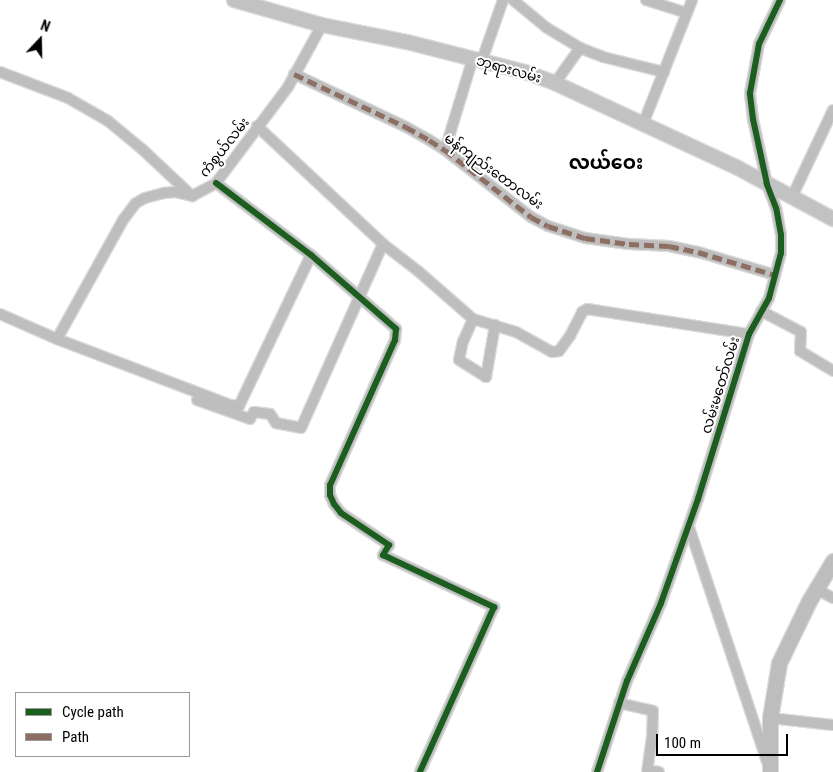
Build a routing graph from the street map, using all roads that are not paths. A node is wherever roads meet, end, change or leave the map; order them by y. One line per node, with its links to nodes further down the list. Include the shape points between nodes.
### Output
1 (234, 0): 7 (street, ဘုရားလမ်း)
2 (503, 0): 11 (street)
3 (513, 0): 10 (street, via 547,28)
4 (646, 0): 8 (street)
5 (692, 0): 8 (street)
6 (780, 0): 21 (street, လမ်းမတော်လမ်း, via 759,44 750,93)
7 (269, 5): 9 (street, ဘုရားလမ်း)
8 (687, 13): 13 (street)
9 (322, 25): 11 (street, ဘုရားလမ်း); 14 (street, ကံစွယ်လမ်း)
10 (580, 48): 13 (street, via 602,57); 15 (street)
11 (478, 59): 15 (street, ဘုရားလမ်း); 19 (street)
12 (0, 72): 22 (street, via 68,98 108,121)
13 (664, 72): 17 (street)
14 (294, 74): 18 (street, ကံစွယ်လမ်း, via 288,87); 19 (street, မန်ကျည်းတောလမ်း, via 406,127)
15 (555, 83): 17 (street, ဘုရားလမ်း)
16 (833, 110): 23 (street)
17 (643, 124): 21 (street, ဘုရားလမ်း)
18 (257, 126): 20 (street, ကံစွယ်လမ်း); 25 (street)
19 (445, 150): 27 (street, မန်ကျည်းတောလမ်း, via 502,196 548,226 585,238 698,252)
20 (216, 183): 22 (street, ကံစွယ်လမ်း); 26 (street)
21 (767, 184): 23 (street, ဘုရားလမ်း); 27 (street, လမ်းမတော်လမ်း, via 781,234 781,253)
22 (192, 196): 34 (street, via 164,193 136,203 123,220)
23 (792, 197): 24 (street, ဘုရားလမ်း)
24 (833, 219)
25 (383, 244): 28 (street); 31 (street)
26 (311, 255): 28 (street); 34 (street, via 239,406)
27 (775, 275): 29 (street, လမ်းမတော်လမ်း, via 769,298)
28 (359, 296): 36 (street, via 301,428 276,423 270,414 254,412 250,419); 45 (street, via 391,322 397,335 330,485 330,495 341,513 389,545 383,555 494,607)
29 (761, 311): 33 (street, လမ်းမတော်လမ်း); 35 (street, via 801,332 800,351)
30 (0, 314): 34 (street)
31 (473, 320): 32 (street); 32 (street, via 459,360 486,376)
32 (495, 325): 33 (street, via 521,334 552,352 559,350 587,309)
33 (749, 334): 37 (street, လမ်းမတော်လမ်း)
34 (57, 339)
35 (833, 371)
36 (197, 400)
37 (689, 527): 41 (street, လမ်းမတော်လမ်း); 48 (street)
38 (833, 561): 39 (main road)
39 (816, 589): 40 (street); 42 (main road, via 779,663)
40 (833, 598)
41 (619, 703): 44 (street, via 653,711); 46 (street, လမ်းမတော်လမ်း)
42 (770, 718): 43 (street); 48 (main road)
43 (833, 725)
44 (647, 771): 47 (street)
45 (420, 772)
46 (597, 772)
47 (659, 772)
48 (770, 772)

